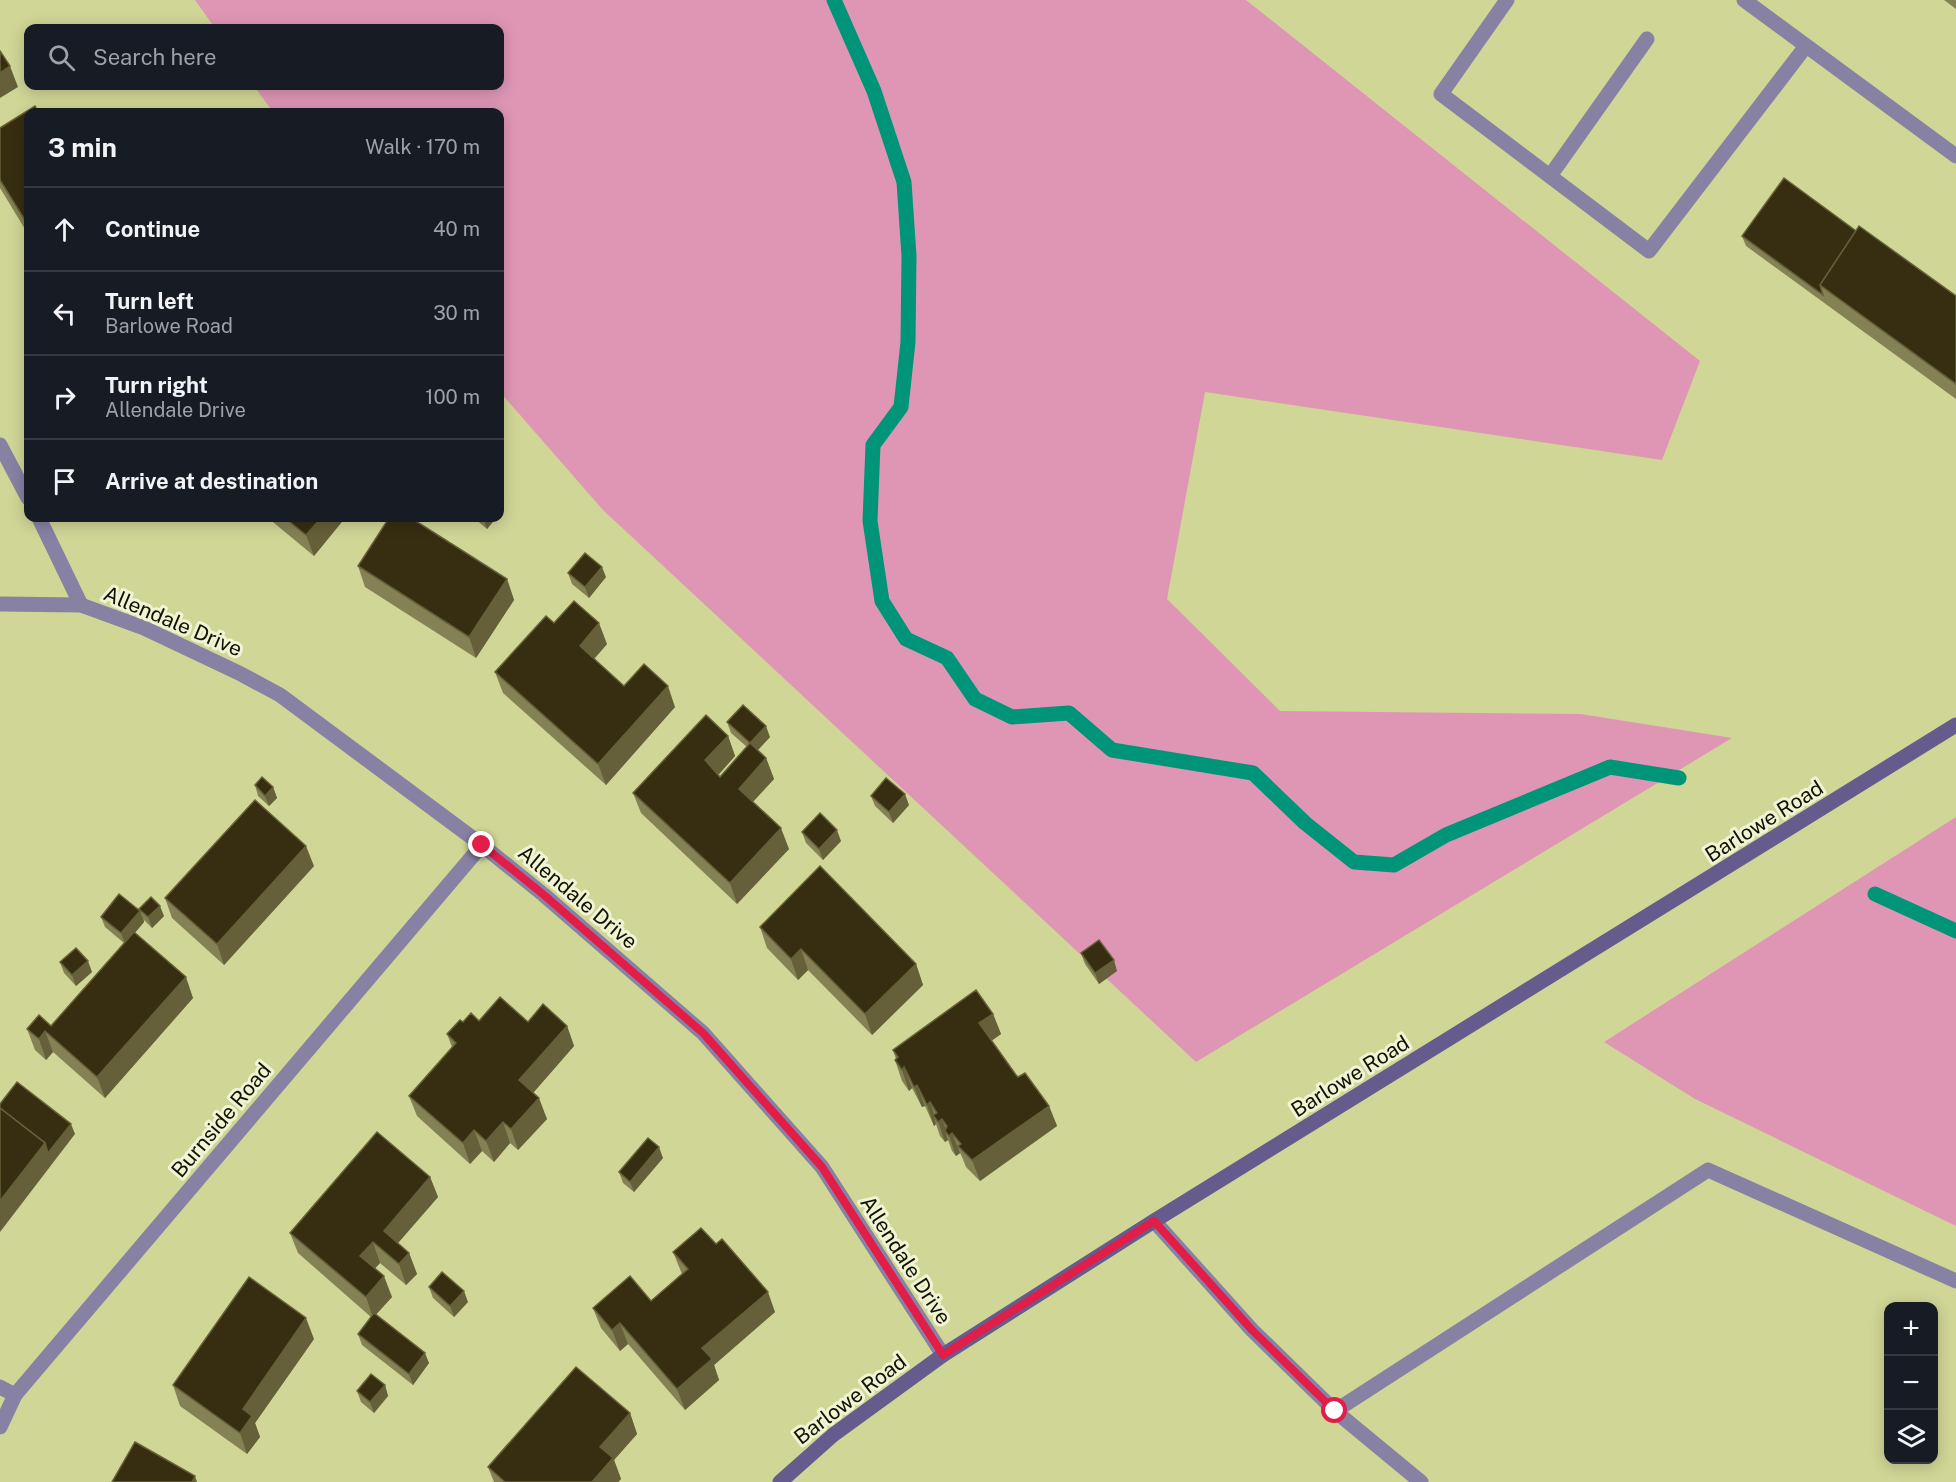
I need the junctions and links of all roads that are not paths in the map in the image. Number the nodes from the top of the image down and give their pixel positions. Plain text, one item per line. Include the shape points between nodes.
1 (1507, 0) edge
2 (1744, 0) edge
3 (1647, 39) dead end
4 (1806, 46) junction
5 (1956, 156) edge
6 (1550, 176) junction
7 (0, 445) edge
8 (24, 490) edge
9 (41, 522) edge
10 (0, 604) edge
11 (81, 605) junction
12 (1956, 725) edge
13 (482, 845) junction
14 (1154, 1221) junction
15 (1956, 1281) edge
16 (943, 1355) junction
17 (0, 1387) edge
18 (15, 1395) junction
19 (1335, 1411) junction
20 (0, 1427) edge
21 (780, 1482) edge
22 (1421, 1482) edge

1 - 6 street via 1441,94
2 - 4 street
3 - 6 street
4 - 5 street
4 - 6 street via 1649,251
7 - 8 street
9 - 11 street
10 - 11 street, Allendale Drive
11 - 13 street, Allendale Drive via 144,628 280,696
12 - 14 street, Barlowe Road
13 - 16 street, Allendale Drive via 703,1033 822,1167
13 - 18 street, Burnside Road
14 - 16 street, Barlowe Road
14 - 19 street via 1252,1330
15 - 19 street via 1708,1170
16 - 21 street, Barlowe Road via 833,1435
17 - 18 street
18 - 20 street, Burnside Road
19 - 22 street

